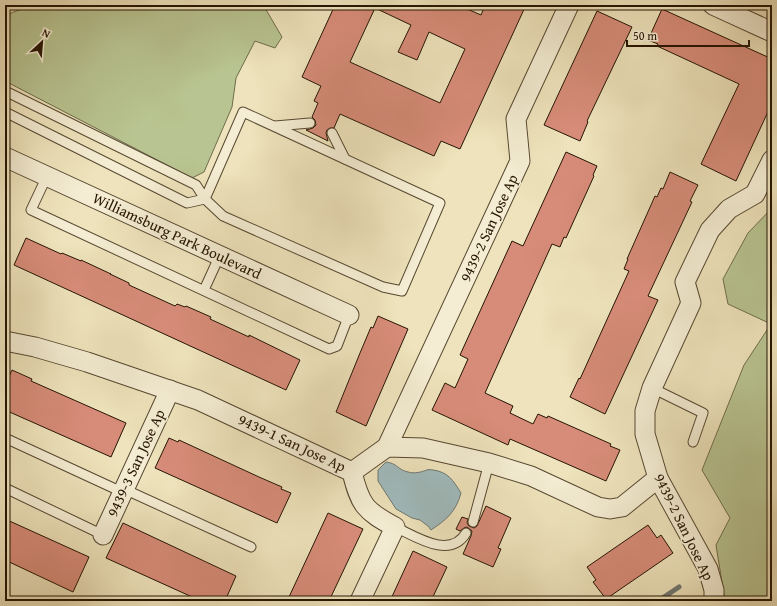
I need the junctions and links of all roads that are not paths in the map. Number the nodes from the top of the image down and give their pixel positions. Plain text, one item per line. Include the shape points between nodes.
1 (569, 5) edge
2 (713, 5) edge
3 (772, 32) edge
4 (5, 91) edge
5 (5, 112) edge
6 (310, 123) dead end
7 (274, 127) junction
8 (332, 133) dead end
9 (5, 157) edge
10 (345, 159) junction
11 (772, 160) edge
12 (47, 176) junction
13 (205, 200) junction
14 (220, 255) junction
15 (204, 290) junction
16 (349, 315) joint
17 (5, 341) edge
18 (652, 388) junction
19 (170, 390) junction
20 (5, 438) edge
21 (693, 442) dead end
22 (387, 447) junction
23 (489, 463) junction
24 (352, 472) junction
25 (658, 478) junction
26 (5, 488) edge
27 (123, 491) junction
28 (473, 522) dead end
29 (395, 527) junction
30 (466, 533) dead end
31 (103, 535) joint
32 (251, 547) dead end
33 (360, 601) edge
34 (714, 601) edge

1 - 22 street, 9439-2 San Jose Ap via 516,119 520,161
2 - 3 street
4 - 13 lane via 196,185
5 - 13 lane via 186,203
6 - 7 lane
7 - 10 lane
7 - 13 lane via 243,112
8 - 10 lane
9 - 12 street, Williamsburg Park Boulevard
10 - 13 lane via 440,203 402,291 382,287 223,216
11 - 18 street, 9439-2 San Jose Ap via 755,194 729,209 710,230 685,282 691,303
12 - 14 street, Williamsburg Park Boulevard
12 - 15 lane via 31,210
14 - 15 lane
14 - 16 street, Williamsburg Park Boulevard
15 - 16 lane via 329,350 337,346
17 - 19 street, 9439-1 San Jose Ap via 87,362
18 - 21 lane via 703,412
18 - 25 street, 9439-2 San Jose Ap via 645,411 645,434
19 - 24 street, 9439-1 San Jose Ap via 198,400
19 - 27 street, 9439-3 San Jose Ap
20 - 27 lane
22 - 23 street via 423,448
22 - 24 street, 9439-1 San Jose Ap
23 - 25 street via 531,476 598,507 610,509 622,506
23 - 28 lane
24 - 29 street via 357,493 367,509 377,518
25 - 34 street, 9439-2 San Jose Ap via 708,569 714,590
26 - 31 lane
27 - 31 street, 9439-3 San Jose Ap
27 - 32 lane
29 - 30 lane via 432,544 443,546 454,544
29 - 33 street

